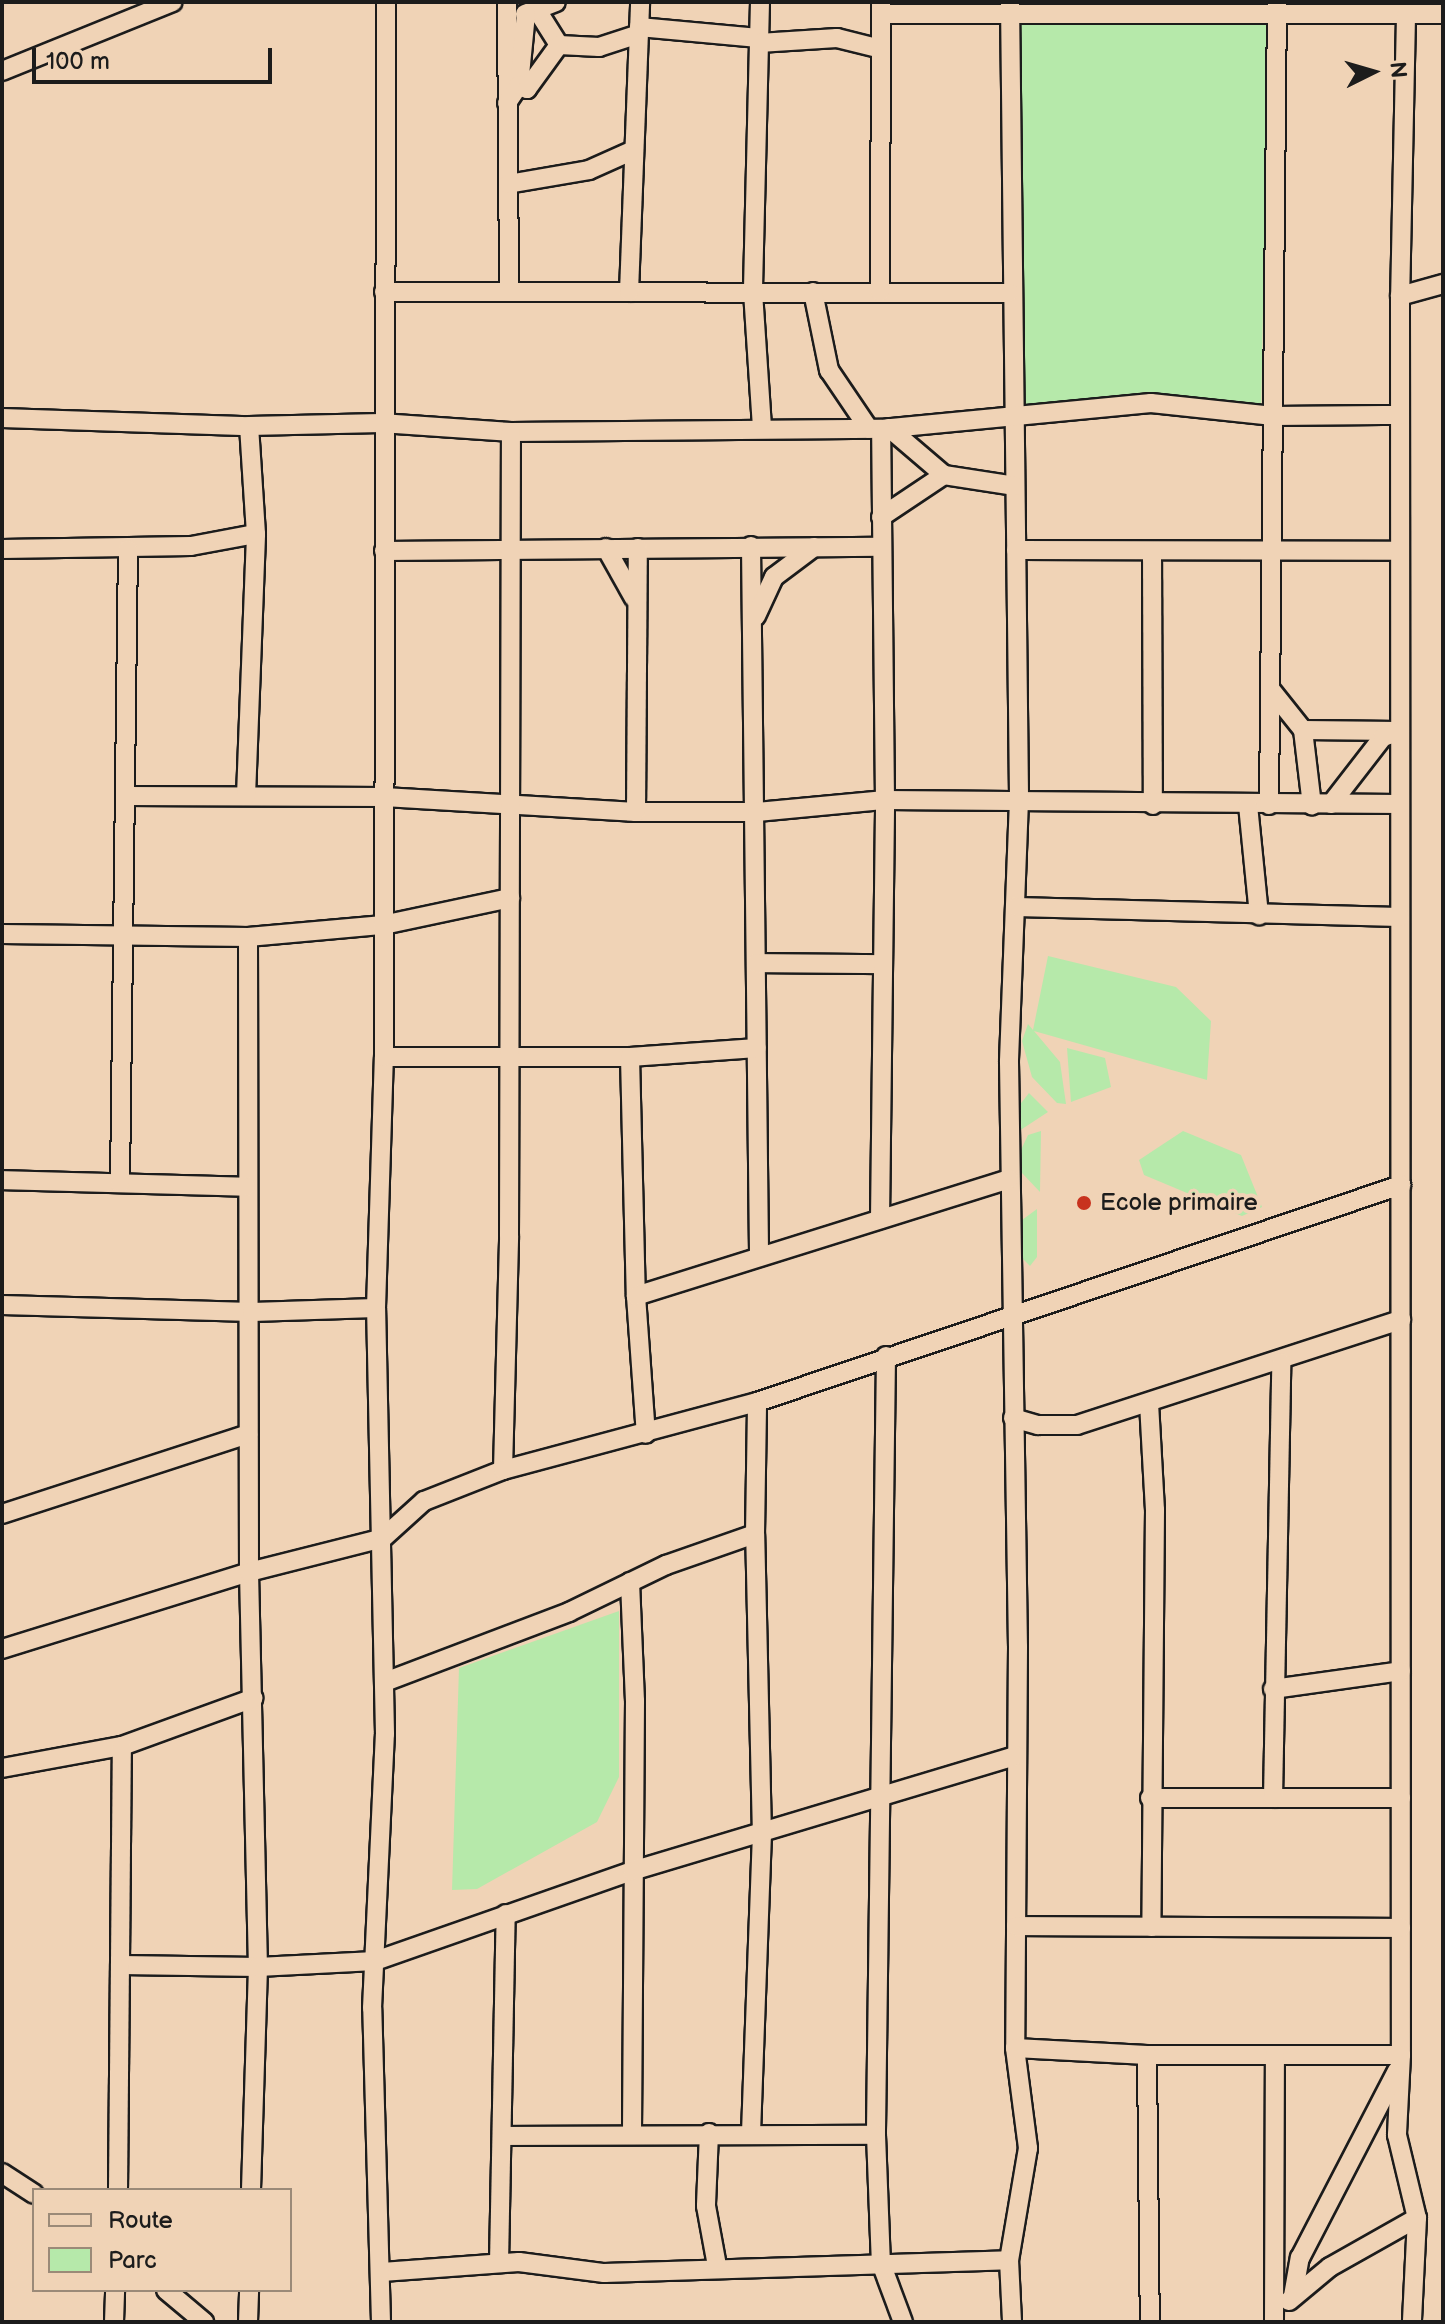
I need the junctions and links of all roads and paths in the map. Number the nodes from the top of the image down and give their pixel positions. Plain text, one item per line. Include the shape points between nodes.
1 (173, 2) edge
2 (386, 2) edge
3 (556, 2) edge
4 (640, 2) edge
5 (760, 2) edge
6 (984, 2) edge
7 (881, 8) edge
8 (1010, 8) edge
9 (1277, 8) edge
10 (507, 12) edge
11 (532, 12) junction
12 (1443, 14) edge
13 (1406, 16) junction
14 (639, 30) junction
15 (759, 40) junction
16 (559, 45) junction
17 (881, 49) junction
18 (2, 71) edge
19 (519, 85) junction
20 (507, 103) junction
21 (634, 150) junction
22 (508, 184) junction
23 (1443, 284) edge
24 (384, 292) junction
25 (509, 292) junction
26 (629, 292) junction
27 (753, 292) junction
28 (813, 292) junction
29 (880, 292) junction
30 (1009, 293) junction
31 (1400, 296) junction
32 (1400, 415) junction
33 (1273, 416) junction
34 (2, 418) edge
35 (1015, 419) junction
36 (381, 423) junction
37 (249, 426) junction
38 (762, 428) junction
39 (880, 429) junction
40 (511, 432) junction
41 (944, 475) junction
42 (1015, 486) junction
43 (881, 517) junction
44 (256, 534) junction
45 (751, 546) junction
46 (814, 547) junction
47 (881, 547) junction
48 (509, 548) junction
49 (606, 548) junction
50 (638, 548) junction
51 (2, 549) edge
52 (128, 549) junction
53 (1016, 550) junction
54 (384, 551) junction
55 (1152, 551) junction
56 (1274, 551) junction
57 (1400, 551) junction
58 (638, 606) junction
59 (753, 629) junction
60 (1271, 690) junction
61 (1303, 730) junction
62 (1400, 731) junction
63 (126, 796) junction
64 (246, 796) junction
65 (384, 797) junction
66 (885, 800) junction
67 (1019, 800) junction
68 (1322, 804) junction
69 (1400, 804) junction
70 (1153, 805) junction
71 (1248, 805) junction
72 (1269, 805) junction
73 (509, 806) junction
74 (636, 812) junction
75 (757, 812) junction
76 (510, 898) junction
77 (1016, 907) junction
78 (1259, 915) junction
79 (1400, 917) junction
80 (383, 925) junction
81 (2, 934) edge
82 (124, 935) junction
83 (248, 937) junction
84 (756, 963) junction
85 (883, 964) junction
86 (757, 1048) junction
87 (507, 1054) junction
88 (384, 1057) junction
89 (630, 1057) junction
90 (1009, 1179) junction
91 (2, 1180) edge
92 (120, 1183) junction
93 (1401, 1185) junction
94 (246, 1187) junction
95 (880, 1219) junction
96 (759, 1255) junction
97 (636, 1296) junction
98 (2, 1305) edge
99 (376, 1308) junction
100 (252, 1312) junction
101 (1012, 1317) junction
102 (1401, 1320) junction
103 (886, 1356) junction
104 (1281, 1362) junction
105 (757, 1402) junction
106 (1149, 1403) junction
107 (1013, 1418) junction
108 (248, 1434) junction
109 (646, 1434) junction
110 (503, 1470) junction
111 (2, 1514) edge
112 (755, 1534) junction
113 (383, 1538) junction
114 (249, 1572) junction
115 (630, 1582) junction
116 (2, 1649) edge
117 (1401, 1671) junction
118 (385, 1682) junction
119 (1273, 1689) junction
120 (254, 1698) junction
121 (122, 1746) junction
122 (1016, 1756) junction
123 (2, 1768) edge
124 (1150, 1798) junction
125 (1273, 1798) junction
126 (1401, 1798) junction
127 (883, 1799) junction
128 (762, 1836) junction
129 (632, 1871) junction
130 (506, 1914) junction
131 (1016, 1926) junction
132 (1151, 1927) junction
133 (1401, 1928) junction
134 (375, 1961) junction
135 (121, 1965) junction
136 (258, 1967) junction
137 (1015, 2048) junction
138 (1147, 2055) junction
139 (1275, 2055) junction
140 (1401, 2059) junction
141 (709, 2133) junction
142 (751, 2133) junction
143 (632, 2134) junction
144 (876, 2135) junction
145 (504, 2136) junction
146 (2, 2173) edge
147 (118, 2188) edge
148 (251, 2188) edge
149 (32, 2193) edge
150 (1417, 2218) junction
151 (1009, 2260) junction
152 (499, 2263) junction
153 (881, 2263) junction
154 (717, 2266) junction
155 (382, 2272) junction
156 (115, 2292) edge
157 (168, 2292) edge
158 (249, 2292) edge
159 (1293, 2296) junction
160 (114, 2322) edge
161 (204, 2322) edge
162 (248, 2322) edge
163 (381, 2322) edge
164 (903, 2322) edge
165 (1012, 2322) edge
166 (1150, 2322) edge
167 (1274, 2322) edge
168 (1412, 2322) edge

1 - 18 street
2 - 24 street
3 - 11 street
4 - 14 street
5 - 15 street
6 - 8 street
7 - 8 street
7 - 17 street
8 - 9 street
8 - 30 street
9 - 13 street
9 - 33 street
10 - 11 street
10 - 20 street
11 - 16 street
11 - 19 street
12 - 13 street
13 - 31 street
14 - 15 street
14 - 16 street via 599,47
14 - 21 street
15 - 17 street via 837,38
15 - 27 street
16 - 19 street via 527,89
17 - 29 street
19 - 20 street
20 - 22 street
21 - 22 street via 589,170
21 - 26 street
22 - 25 street
23 - 31 street
24 - 25 street
24 - 36 street
25 - 26 street
26 - 27 street
27 - 28 street
27 - 38 street
28 - 29 street
28 - 39 street via 829,370
29 - 30 street
30 - 35 street
31 - 32 street
32 - 33 street
32 - 57 street
33 - 35 street via 1151,403
33 - 56 street
34 - 37 street
35 - 39 street
35 - 42 street
36 - 37 street
36 - 40 street
36 - 54 street
37 - 44 street
38 - 39 street
38 - 40 street
39 - 41 street
39 - 43 street
40 - 48 street
41 - 42 street
41 - 43 street
42 - 53 street
43 - 47 street
44 - 52 street via 215,544
44 - 64 street
45 - 46 street
45 - 50 street
45 - 59 street
46 - 47 street
46 - 59 street via 774,577
47 - 66 street
48 - 49 street
48 - 54 street
48 - 73 street
49 - 50 street
49 - 58 street
50 - 58 street
51 - 52 street
52 - 63 street
53 - 55 street
53 - 67 street
54 - 65 street
55 - 56 street
55 - 70 street
56 - 57 street
56 - 60 street
57 - 62 street
58 - 74 street
59 - 75 street
60 - 61 street
60 - 72 street
61 - 62 street
61 - 68 street
62 - 68 street via 1383,737
62 - 69 street
63 - 64 street
63 - 82 street
64 - 65 street
65 - 73 street
65 - 80 street
66 - 67 street
66 - 75 street
66 - 85 street
67 - 70 street
67 - 77 street
68 - 69 street
68 - 72 street
69 - 79 street
70 - 71 street
71 - 72 street
71 - 78 street
73 - 74 street
73 - 76 street
74 - 75 street
75 - 84 street
76 - 80 street
76 - 87 street
77 - 78 street
77 - 90 street
78 - 79 street
79 - 93 street
80 - 83 street
80 - 88 street
81 - 82 street
82 - 83 street
82 - 92 street
83 - 94 street
84 - 85 street
84 - 86 street
85 - 95 street
86 - 89 street
86 - 96 street
87 - 88 street
87 - 89 street
87 - 110 street
88 - 99 street
89 - 97 street
90 - 95 street
90 - 101 street
91 - 92 street
92 - 94 street
93 - 101 street
93 - 102 street
94 - 100 street
95 - 96 street
96 - 97 street
97 - 109 street
98 - 100 street
99 - 100 street
99 - 113 street
100 - 108 street
101 - 103 street
101 - 107 street
102 - 104 street
102 - 117 street
103 - 105 street
103 - 127 street
104 - 106 street
104 - 119 street
105 - 109 street
105 - 112 street
106 - 107 street via 1077,1425 1038,1425
106 - 124 street via 1155,1510
107 - 122 street
108 - 111 street
108 - 114 street
109 - 110 street
110 - 113 street via 424,1501
112 - 115 street
112 - 128 street
113 - 114 street
113 - 118 street
114 - 116 street
114 - 120 street
115 - 118 street via 569,1612
115 - 129 street via 635,1701
117 - 119 street
117 - 126 street
118 - 134 street
119 - 125 street
120 - 121 street
120 - 136 street
121 - 123 street
121 - 135 street
122 - 127 street
122 - 131 street
124 - 125 street
124 - 132 street
125 - 126 street
126 - 133 street
127 - 128 street
127 - 144 street
128 - 129 street
128 - 142 street
129 - 130 street
129 - 143 street
130 - 134 street
130 - 145 street
131 - 132 street
131 - 137 street
132 - 133 street
133 - 140 street
134 - 136 street
134 - 155 street
135 - 136 street
135 - 147 street
136 - 148 street
137 - 138 street
137 - 151 street via 1028,2148
138 - 139 street
138 - 166 street
139 - 140 street
139 - 167 street
140 - 150 street via 1397,2135
140 - 159 street via 1300,2258
141 - 142 street
141 - 143 street
141 - 154 street via 706,2206
142 - 144 street
143 - 145 street
144 - 153 street
145 - 152 street
146 - 149 street
150 - 159 street via 1330,2267
150 - 168 street
151 - 153 street
151 - 165 street
152 - 154 street via 542,2262 604,2273
152 - 155 street
153 - 154 street
153 - 164 street
155 - 163 street
156 - 160 street
157 - 161 street
158 - 162 street
159 - 167 street

